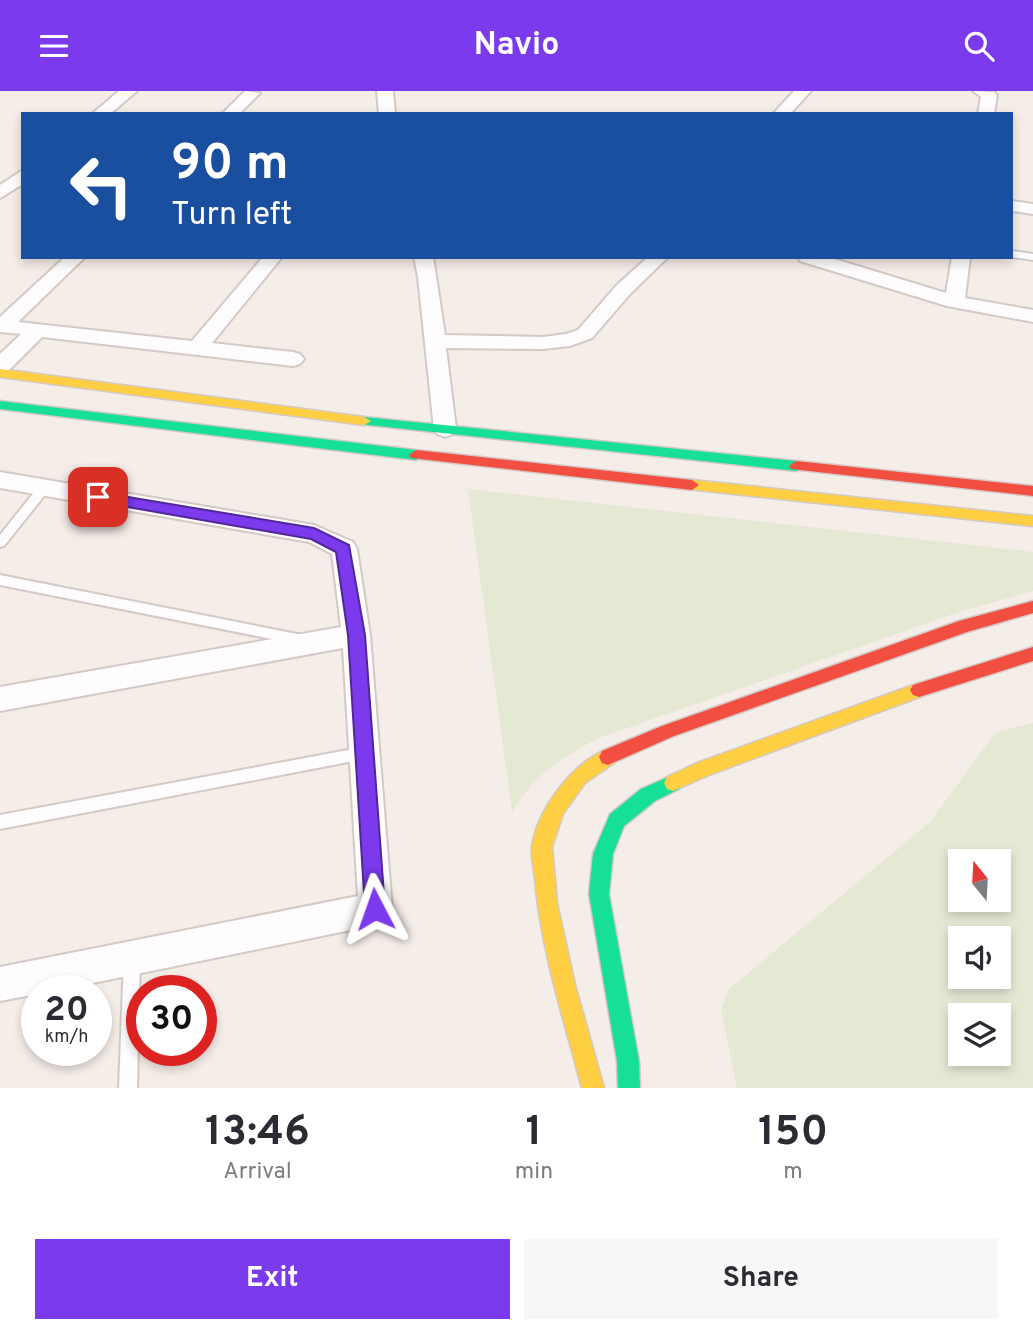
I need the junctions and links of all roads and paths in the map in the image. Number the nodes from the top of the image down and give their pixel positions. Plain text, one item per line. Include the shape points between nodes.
1 (129, 91) edge
2 (385, 91) edge
3 (803, 91) edge
4 (981, 91) edge
5 (252, 93) dead end
6 (103, 112) edge
7 (232, 112) edge
8 (387, 112) edge
9 (783, 112) edge
10 (986, 112) edge
11 (0, 176) edge
12 (21, 176) edge
13 (0, 193) edge
14 (1013, 206) edge
15 (1033, 209) edge
16 (1013, 254) edge
17 (1033, 257) edge
18 (74, 259) edge
19 (272, 259) edge
20 (424, 259) edge
21 (657, 259) edge
22 (814, 259) edge
23 (961, 259) edge
24 (954, 302) junction
25 (1033, 316) edge
26 (37, 330) junction
27 (435, 341) junction
28 (197, 348) junction
29 (293, 359) dead end
30 (0, 366) edge
31 (0, 373) edge
32 (0, 405) edge
33 (445, 429) junction
34 (471, 462) junction
35 (0, 480) edge
36 (44, 488) junction
37 (1033, 491) edge
38 (1033, 521) edge
39 (1033, 535) edge
40 (0, 543) edge
41 (0, 580) edge
42 (1033, 607) edge
43 (356, 635) junction
44 (314, 642) junction
45 (1033, 654) edge
46 (0, 699) edge
47 (365, 753) junction
48 (0, 822) edge
49 (132, 957) junction
50 (0, 983) edge
51 (128, 1088) edge
52 (593, 1088) edge
53 (629, 1088) edge

1 - 6 street
2 - 8 street
3 - 9 street
4 - 10 street via 989,95
5 - 7 street
11 - 12 street
12 - 13 street
14 - 15 street
16 - 17 lane
18 - 26 street via 2,326
19 - 28 street
20 - 27 street
21 - 27 street via 585,334 570,340
22 - 24 street
23 - 24 street
24 - 25 street
26 - 28 street
26 - 30 street
27 - 33 street
28 - 29 street
31 - 33 main road via 192,401
32 - 34 main road
33 - 37 main road
34 - 38 main road
34 - 39 main road via 699,497
35 - 36 street
36 - 40 lane
36 - 43 street via 314,534 344,549
41 - 44 lane
42 - 52 main road via 965,626 668,731 611,755 579,777 555,810 542,847 547,903
43 - 44 street
43 - 47 street
44 - 46 street
45 - 53 main road via 703,769 648,795 618,820 603,854 599,894
47 - 48 lane
47 - 49 street via 375,909
49 - 50 street
49 - 51 lane

